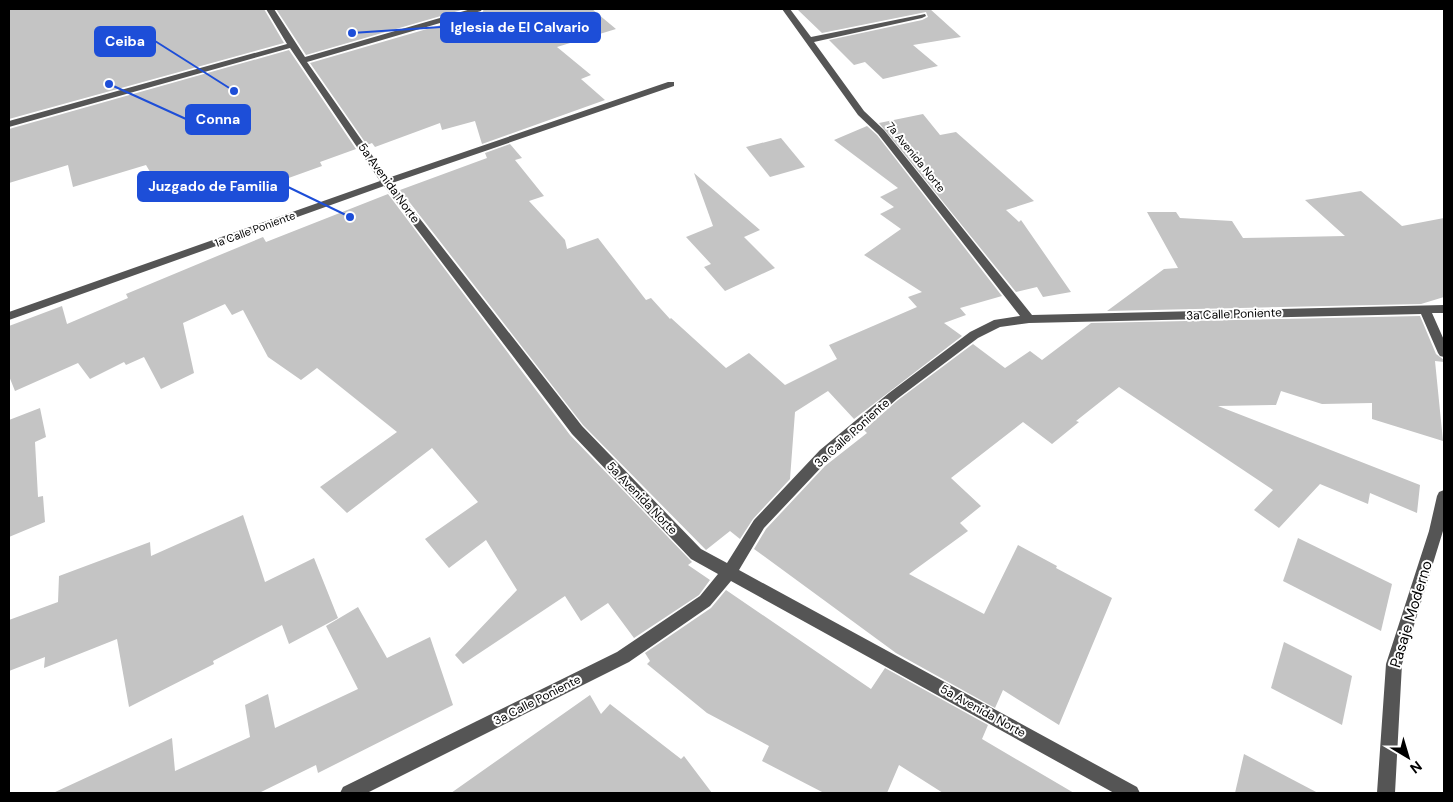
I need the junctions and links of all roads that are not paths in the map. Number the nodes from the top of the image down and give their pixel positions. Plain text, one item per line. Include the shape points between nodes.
1 (270, 9) edge
2 (478, 9) edge
3 (786, 9) edge
4 (922, 16) dead end
5 (810, 40) junction
6 (292, 45) junction
7 (304, 60) junction
8 (671, 84) dead end
9 (9, 124) edge
10 (386, 182) junction
11 (1424, 308) junction
12 (1444, 309) edge
13 (9, 316) edge
14 (1029, 319) junction
15 (1444, 353) edge
16 (1444, 496) edge
17 (730, 571) junction
18 (349, 793) edge
19 (1131, 793) edge
20 (1386, 793) edge

1 - 6 street, 5a Avenida Norte
2 - 7 street
3 - 5 street, 7a Avenida Norte
4 - 5 street
5 - 14 street, 7a Avenida Norte via 861,113 881,132
6 - 7 street, 5a Avenida Norte
6 - 9 street
7 - 10 street, 5a Avenida Norte
8 - 10 street, 1a Calle Poniente
10 - 13 street, 1a Calle Poniente
10 - 17 street, 5a Avenida Norte via 577,430 696,554
11 - 12 street, 3a Calle Poniente
11 - 14 street, 3a Calle Poniente
11 - 15 street
14 - 17 street, 3a Calle Poniente via 998,323 974,335 894,396 826,454 759,524
16 - 20 street, Pasaje Moderno via 1394,664
17 - 18 street, 3a Calle Poniente via 705,601 623,657
17 - 19 street, 5a Avenida Norte

